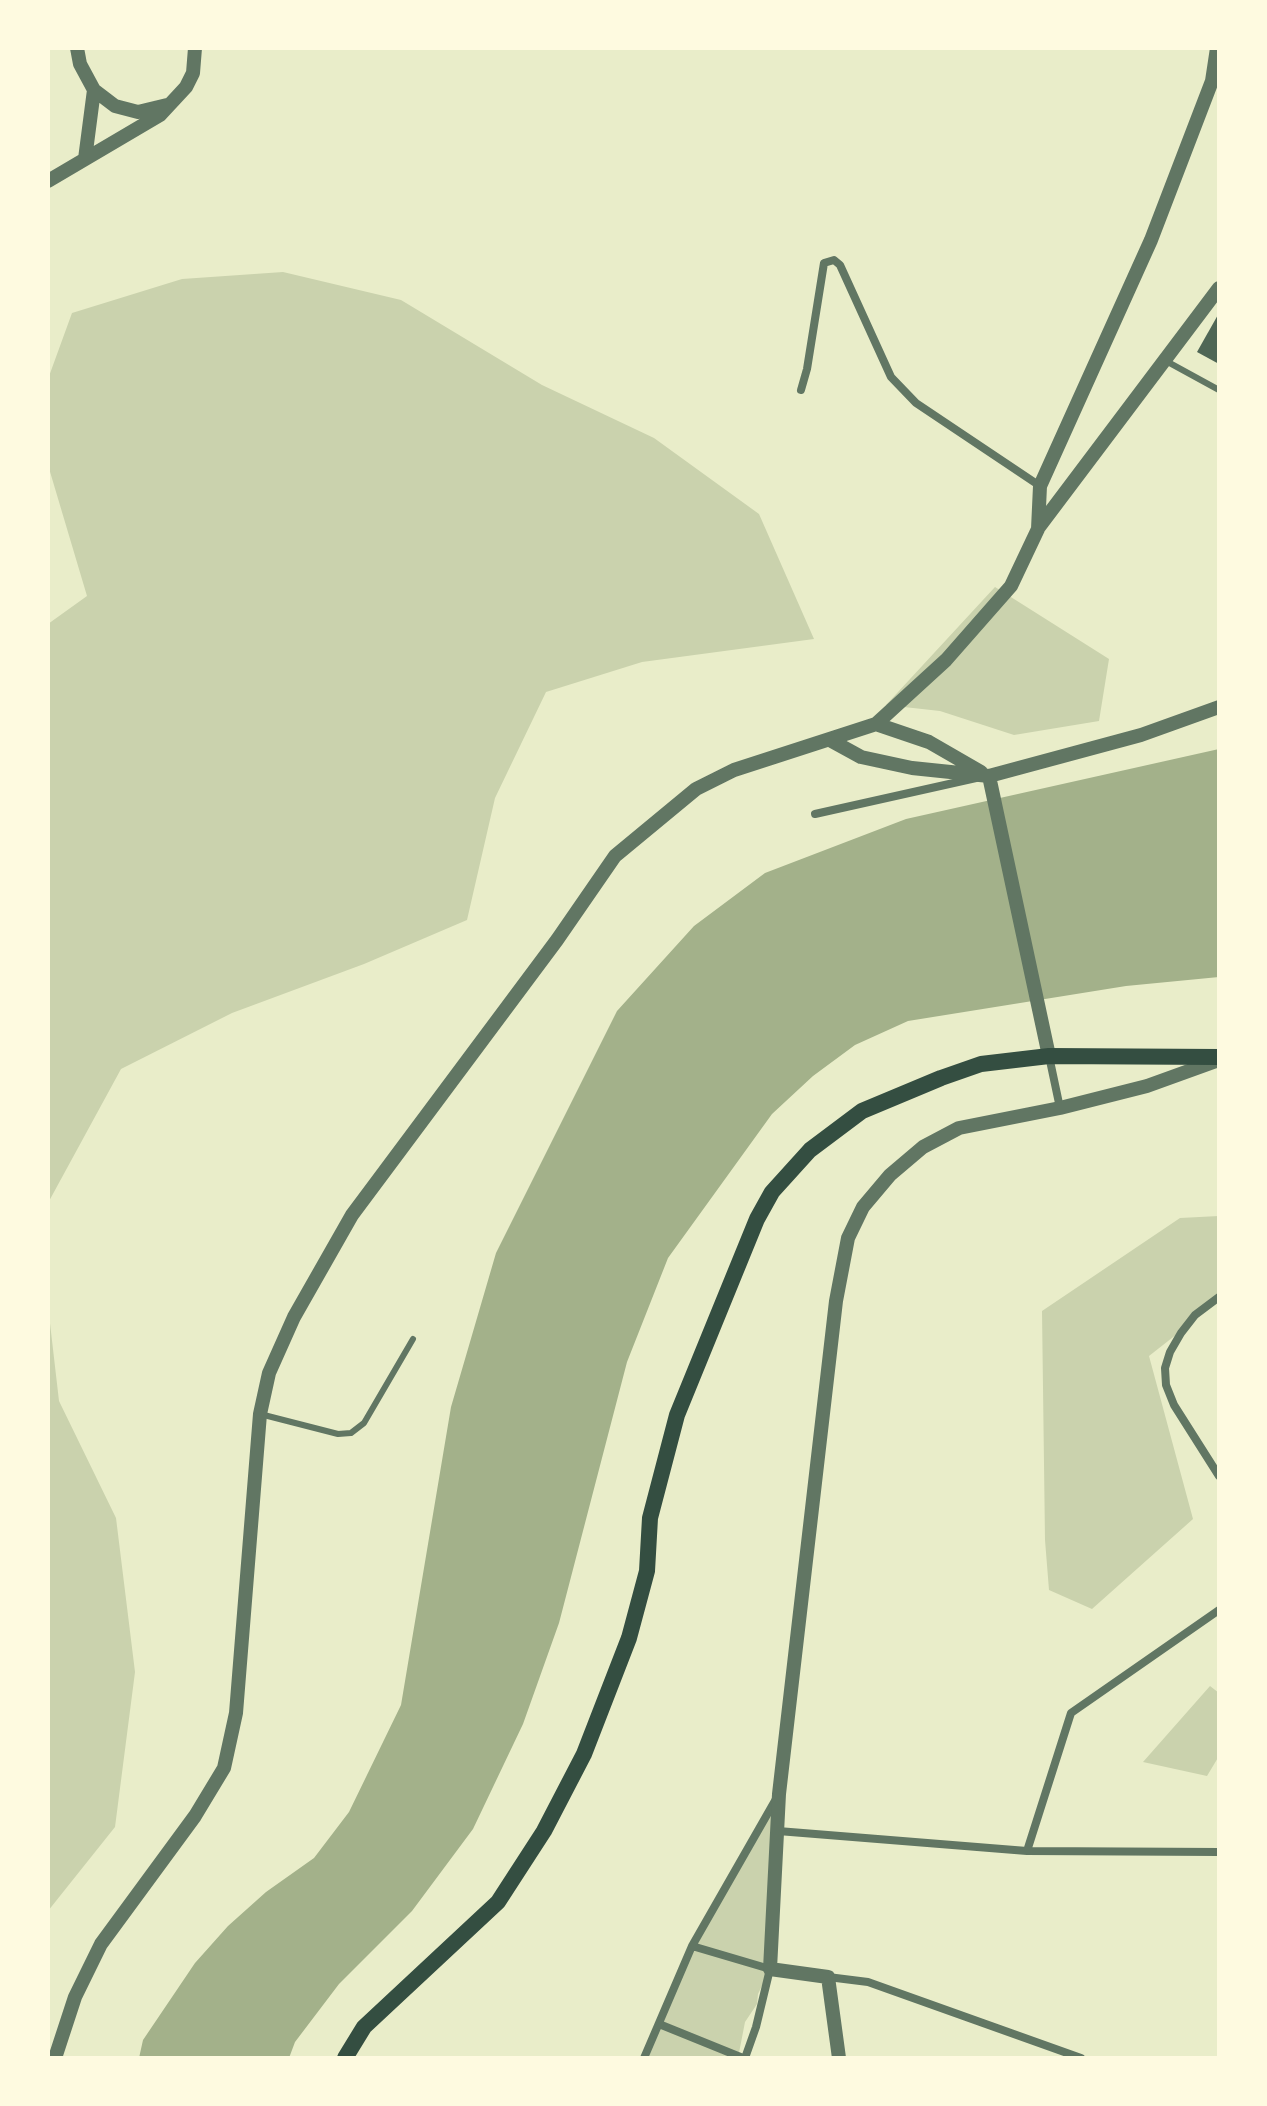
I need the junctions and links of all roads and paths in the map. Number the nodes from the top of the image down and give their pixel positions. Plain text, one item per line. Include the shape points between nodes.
1 (77, 48) edge
2 (195, 48) edge
3 (1217, 48) edge
4 (94, 90) junction
5 (174, 102) junction
6 (85, 159) junction
7 (48, 181) edge
8 (1219, 288) edge
9 (1166, 361) junction
10 (801, 390) dead end
11 (1219, 390) edge
12 (1040, 486) junction
13 (1038, 529) junction
14 (1219, 707) edge
15 (876, 724) junction
16 (830, 740) junction
17 (991, 781) junction
18 (815, 814) dead end
19 (1049, 1056) junction
20 (1219, 1058) edge
21 (1060, 1108) junction
22 (1219, 1297) edge
23 (413, 1339) dead end
24 (260, 1414) junction
25 (1219, 1476) edge
26 (1219, 1610) edge
27 (779, 1794) junction
28 (778, 1831) junction
29 (1027, 1851) junction
30 (1219, 1852) edge
31 (692, 1946) junction
32 (770, 1969) junction
33 (828, 1977) junction
34 (659, 2024) junction
35 (55, 2058) edge
36 (345, 2058) edge
37 (644, 2058) edge
38 (744, 2058) edge
39 (839, 2058) edge
40 (1081, 2058) edge

1 - 4 street
2 - 5 street via 193,73
3 - 12 street via 1212,81 1151,240
4 - 5 street via 115,106 138,112
4 - 6 street
5 - 6 street
6 - 7 street
8 - 9 street
9 - 11 lane
9 - 13 street
10 - 12 street via 824,263 834,260 891,377 916,403
12 - 13 street
13 - 15 street via 1011,586 946,660
14 - 17 street
15 - 16 street
15 - 17 street via 929,742
16 - 17 street via 861,757
16 - 24 street via 734,770 696,789 615,856 352,1215 294,1317 269,1373
17 - 18 street
17 - 19 street
19 - 20 main road
19 - 21 street
19 - 36 main road via 981,1064 862,1111 810,1150 772,1192 677,1415 650,1518 647,1571 629,1638 584,1754 544,1831 498,1902 364,2027
20 - 21 street via 1147,1086
21 - 27 street via 959,1128 923,1147 877,1190 848,1238 836,1301
22 - 25 street via 1181,1333 1165,1368 1174,1405
23 - 24 lane via 364,1423 351,1433
24 - 35 street via 236,1713 224,1768 101,1944 75,1997
26 - 29 street via 1071,1713
27 - 28 street
27 - 31 street
28 - 29 street
28 - 32 street
29 - 30 street
31 - 32 street
31 - 34 street
32 - 33 street
32 - 38 street
33 - 39 street
33 - 40 street via 868,1982
34 - 37 street
34 - 38 street

